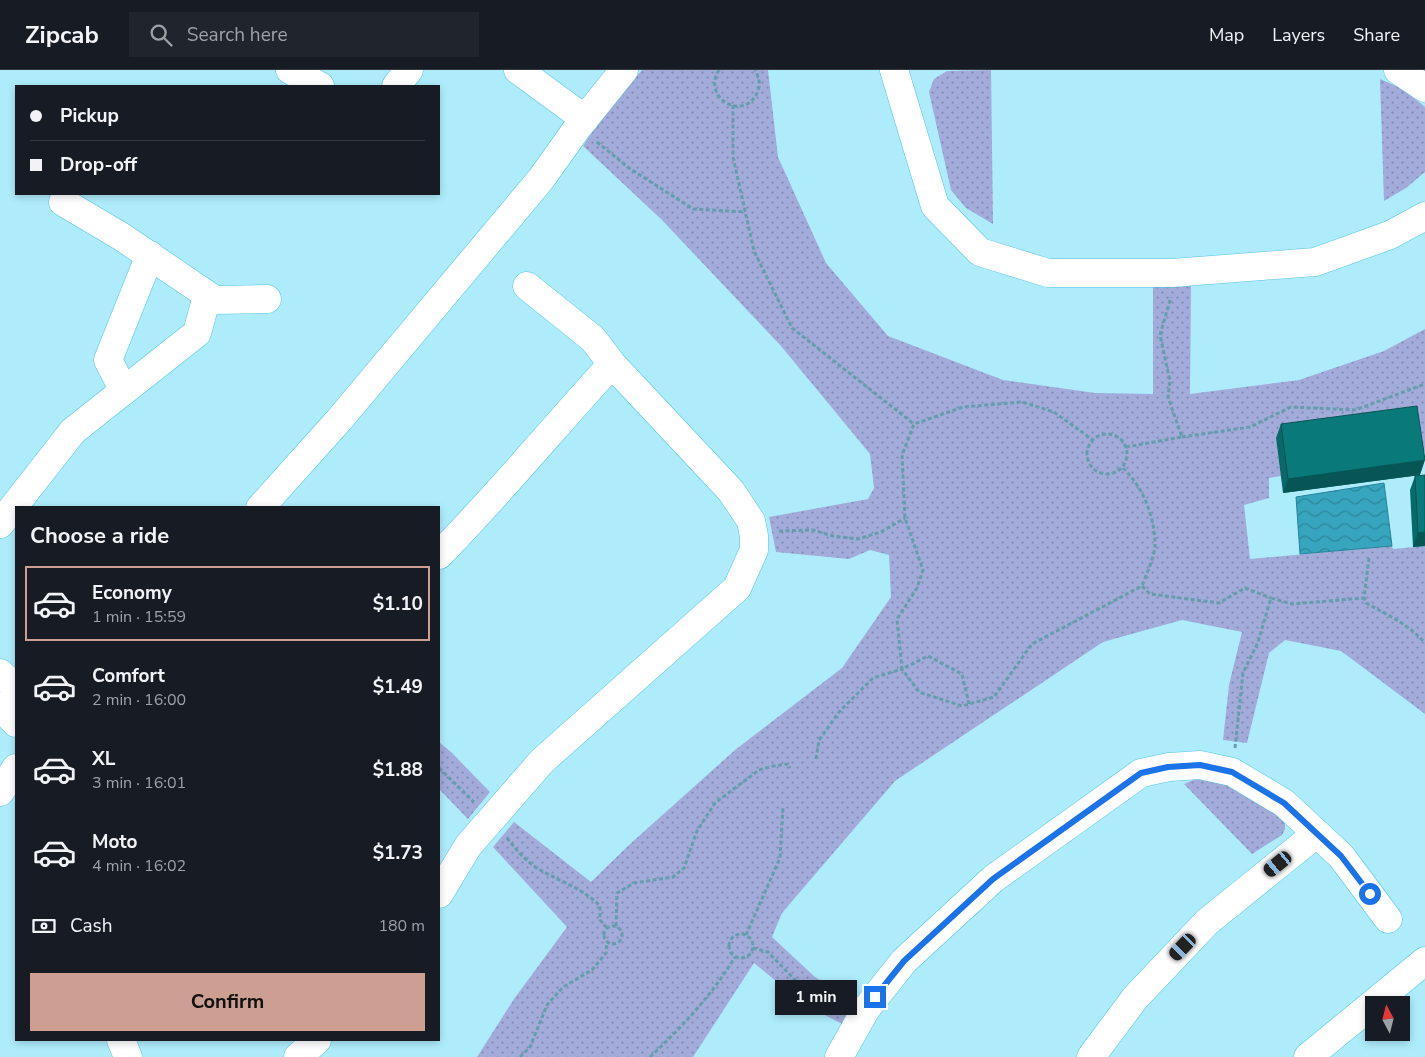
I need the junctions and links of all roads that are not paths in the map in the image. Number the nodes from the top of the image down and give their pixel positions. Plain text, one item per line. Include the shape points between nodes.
1 (290, 70) edge
2 (409, 70) edge
3 (518, 70) edge
4 (624, 70) edge
5 (894, 70) edge
6 (1398, 70) edge
7 (318, 85) edge
8 (397, 85) edge
9 (1425, 88) edge
10 (582, 123) junction
11 (63, 202) dead end
12 (1425, 216) edge
13 (150, 255) junction
14 (527, 286) dead end
15 (207, 296) junction
16 (267, 299) dead end
17 (612, 364) junction
18 (124, 391) junction
19 (262, 506) edge
20 (0, 524) edge
21 (440, 554) edge
22 (0, 673) edge
23 (15, 687) edge
24 (0, 707) edge
25 (15, 722) edge
26 (15, 770) edge
27 (0, 792) edge
28 (1316, 834) junction
29 (440, 892) edge
30 (1388, 919) dead end
31 (1425, 961) edge
32 (121, 1041) edge
33 (316, 1041) edge
34 (128, 1057) edge
35 (298, 1057) edge
36 (840, 1057) edge
37 (1090, 1057) edge
38 (1308, 1057) edge

1 - 7 street
2 - 8 street
3 - 10 street
4 - 10 street
5 - 12 street via 935,206 980,252 1048,273 1172,273 1315,262 1390,235
6 - 9 street
10 - 19 street via 541,179 460,277
11 - 13 street
13 - 15 street
13 - 18 street via 108,360
14 - 17 street via 593,339
15 - 16 street via 214,300
15 - 18 street via 196,333
17 - 21 street
17 - 29 street via 732,491 751,521 754,550 737,588 542,761 468,846
18 - 20 street via 73,431
22 - 23 street
24 - 25 street
26 - 27 street
28 - 30 street via 1341,856
28 - 36 street via 1284,803 1232,772 1200,765 1141,773 993,879 904,961 866,1009
28 - 37 street via 1207,922 1135,998
31 - 38 street
32 - 34 street
33 - 35 street

